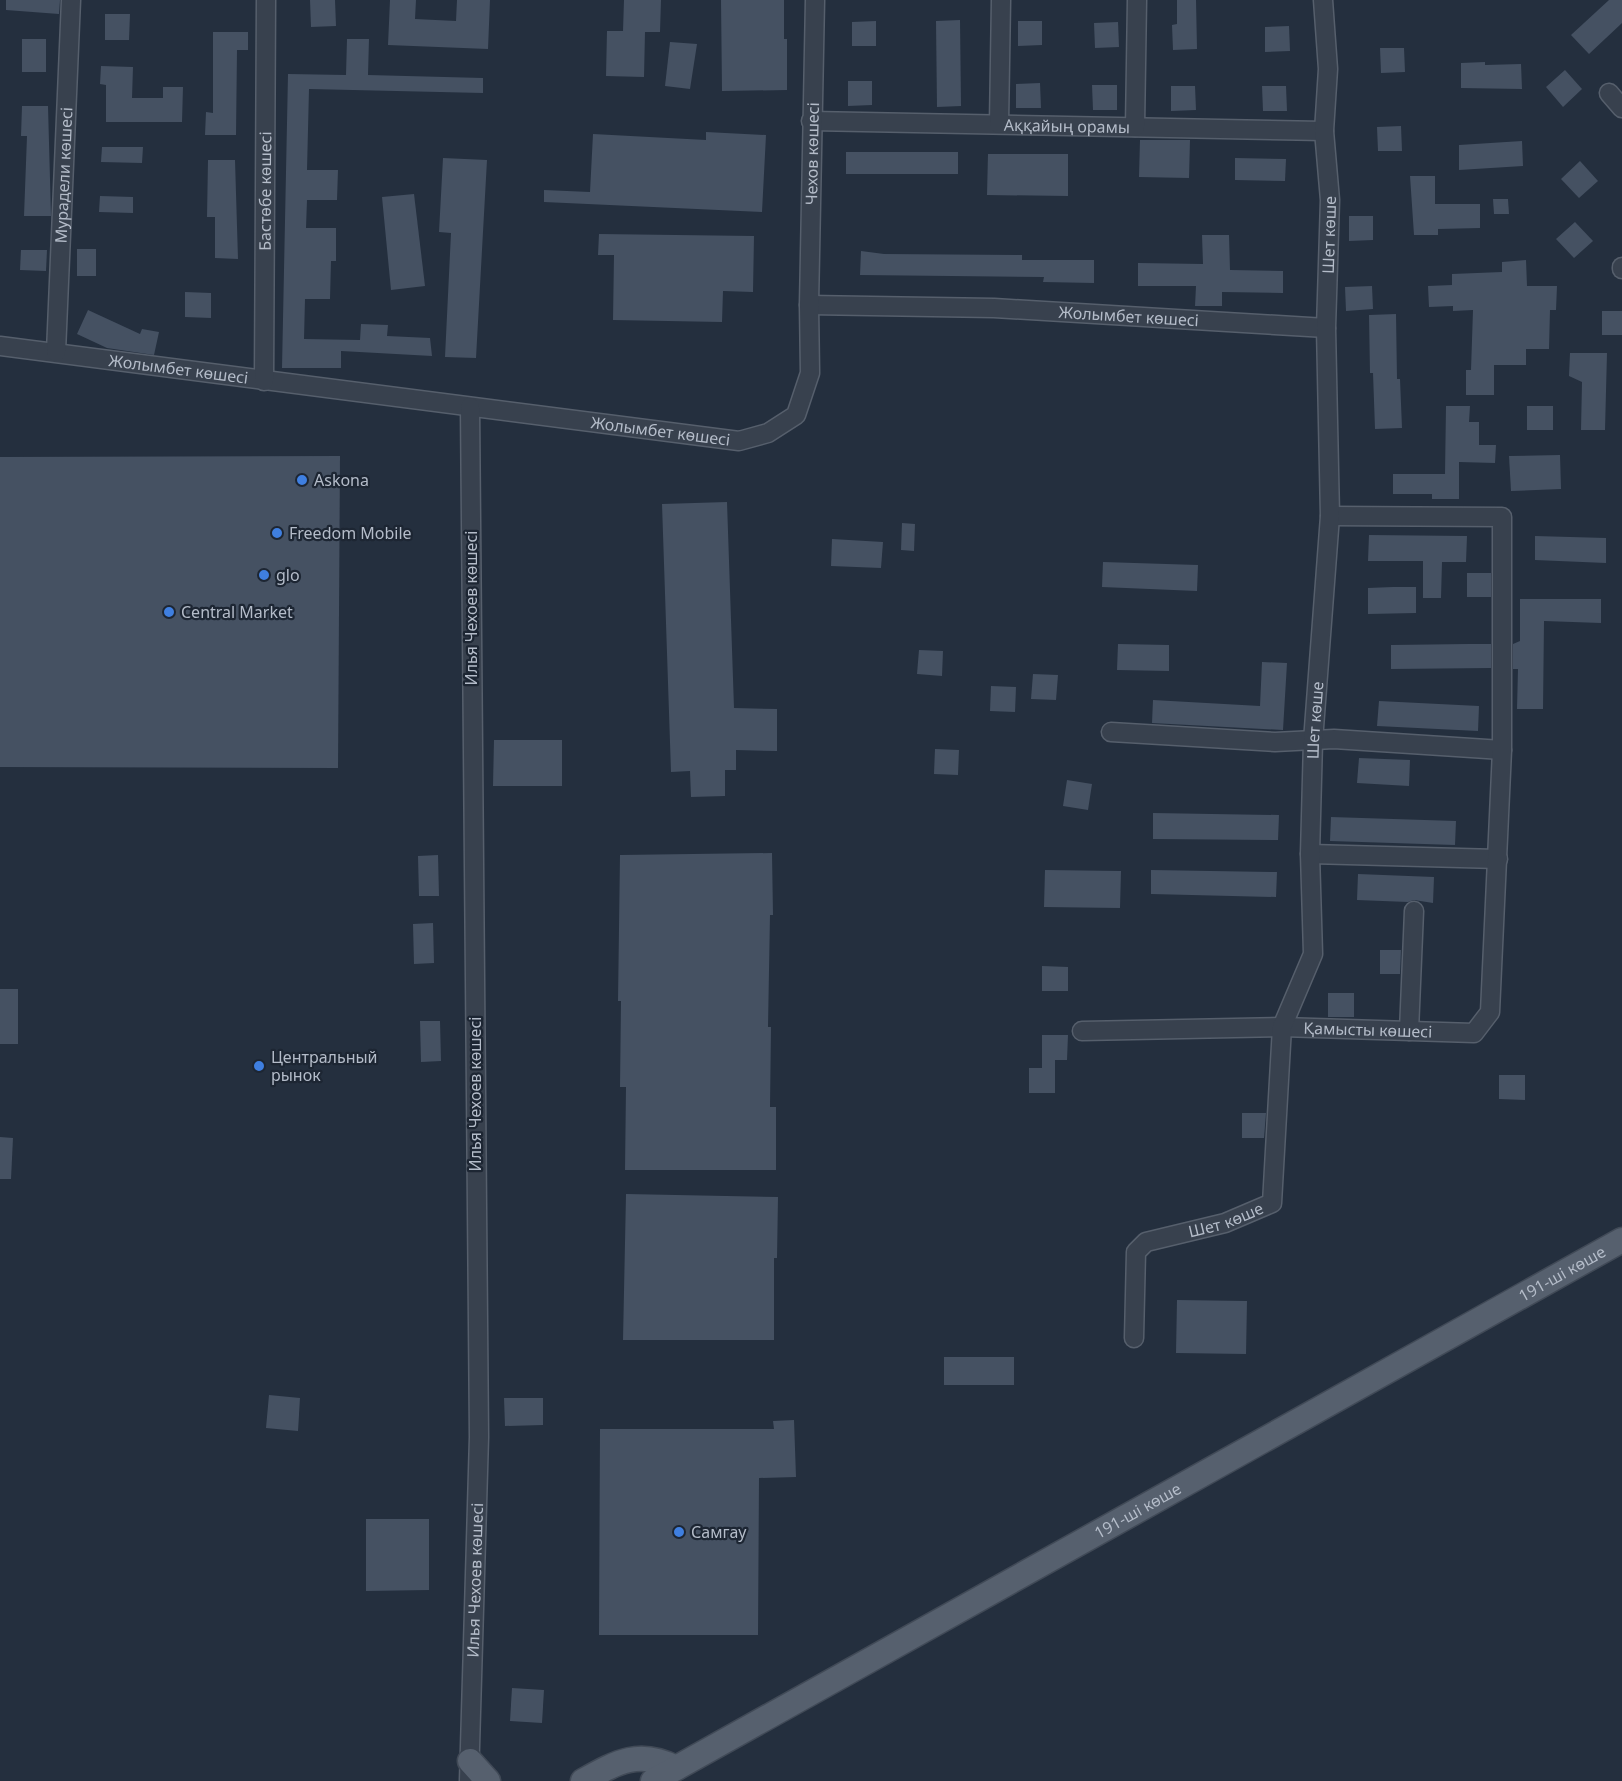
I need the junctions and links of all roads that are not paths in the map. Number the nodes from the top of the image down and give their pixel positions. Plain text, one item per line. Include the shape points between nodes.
1 (71, 0) edge
2 (266, 0) edge
3 (815, 0) edge
4 (1001, 0) edge
5 (1137, 0) edge
6 (1323, 0) edge
7 (1609, 93) dead end
8 (1622, 108) edge
9 (811, 121) junction
10 (999, 124) junction
11 (1135, 127) junction
12 (1324, 131) junction
13 (809, 305) junction
14 (1326, 328) junction
15 (0, 346) edge
16 (56, 352) junction
17 (264, 381) junction
18 (470, 407) junction
19 (1330, 516) junction
20 (1111, 732) dead end
21 (1313, 741) junction
22 (1502, 750) junction
23 (1310, 854) junction
24 (1498, 859) junction
25 (1414, 911) dead end
26 (1282, 1027) junction
27 (1082, 1031) dead end
28 (1409, 1031) junction
29 (1622, 1240) edge
30 (1134, 1338) dead end
31 (676, 1768) junction
32 (469, 1771) edge
33 (488, 1781) edge
34 (583, 1781) edge
35 (653, 1781) edge

1 - 16 street, Мурадели көшесі
2 - 17 street, Бастөбе көшесі
3 - 9 street, Чехов көшесі
4 - 10 street
5 - 11 street
6 - 12 street, Шет көше via 1328,69
7 - 8 street
9 - 10 street, Аққайың орамы
9 - 13 street, Чехов көшесі
10 - 11 street, Аққайың орамы
11 - 12 street, Аққайың орамы
12 - 14 street, Шет көше via 1330,200
13 - 14 street, Жолымбет көшесі via 994,308
13 - 18 street, Жолымбет көшесі via 810,373 805,395 796,415 768,433 740,441
14 - 19 street, Шет көше
15 - 16 street, Жолымбет көшесі
16 - 17 street, Жолымбет көшесі
17 - 18 street, Жолымбет көшесі
18 - 32 street, Илья Чехоев көшесі via 479,1437
19 - 21 street, Шет көше
19 - 22 street, Қамысты көшесі via 1502,517
20 - 21 street
21 - 22 street
21 - 23 street, Шет көше
22 - 24 street, Қамысты көшесі
23 - 24 street
23 - 26 street, Шет көше via 1313,954
24 - 28 street, Қамысты көшесі via 1490,1012 1474,1033
25 - 28 street
26 - 27 street, Қамысты көшесі
26 - 28 street, Қамысты көшесі
26 - 30 street, Шет көше via 1272,1203 1225,1223 1146,1242 1136,1252
29 - 31 main road, 191-ші көше
31 - 34 main road via 658,1759 632,1759
31 - 35 main road, 191-ші көше
32 - 33 main road

